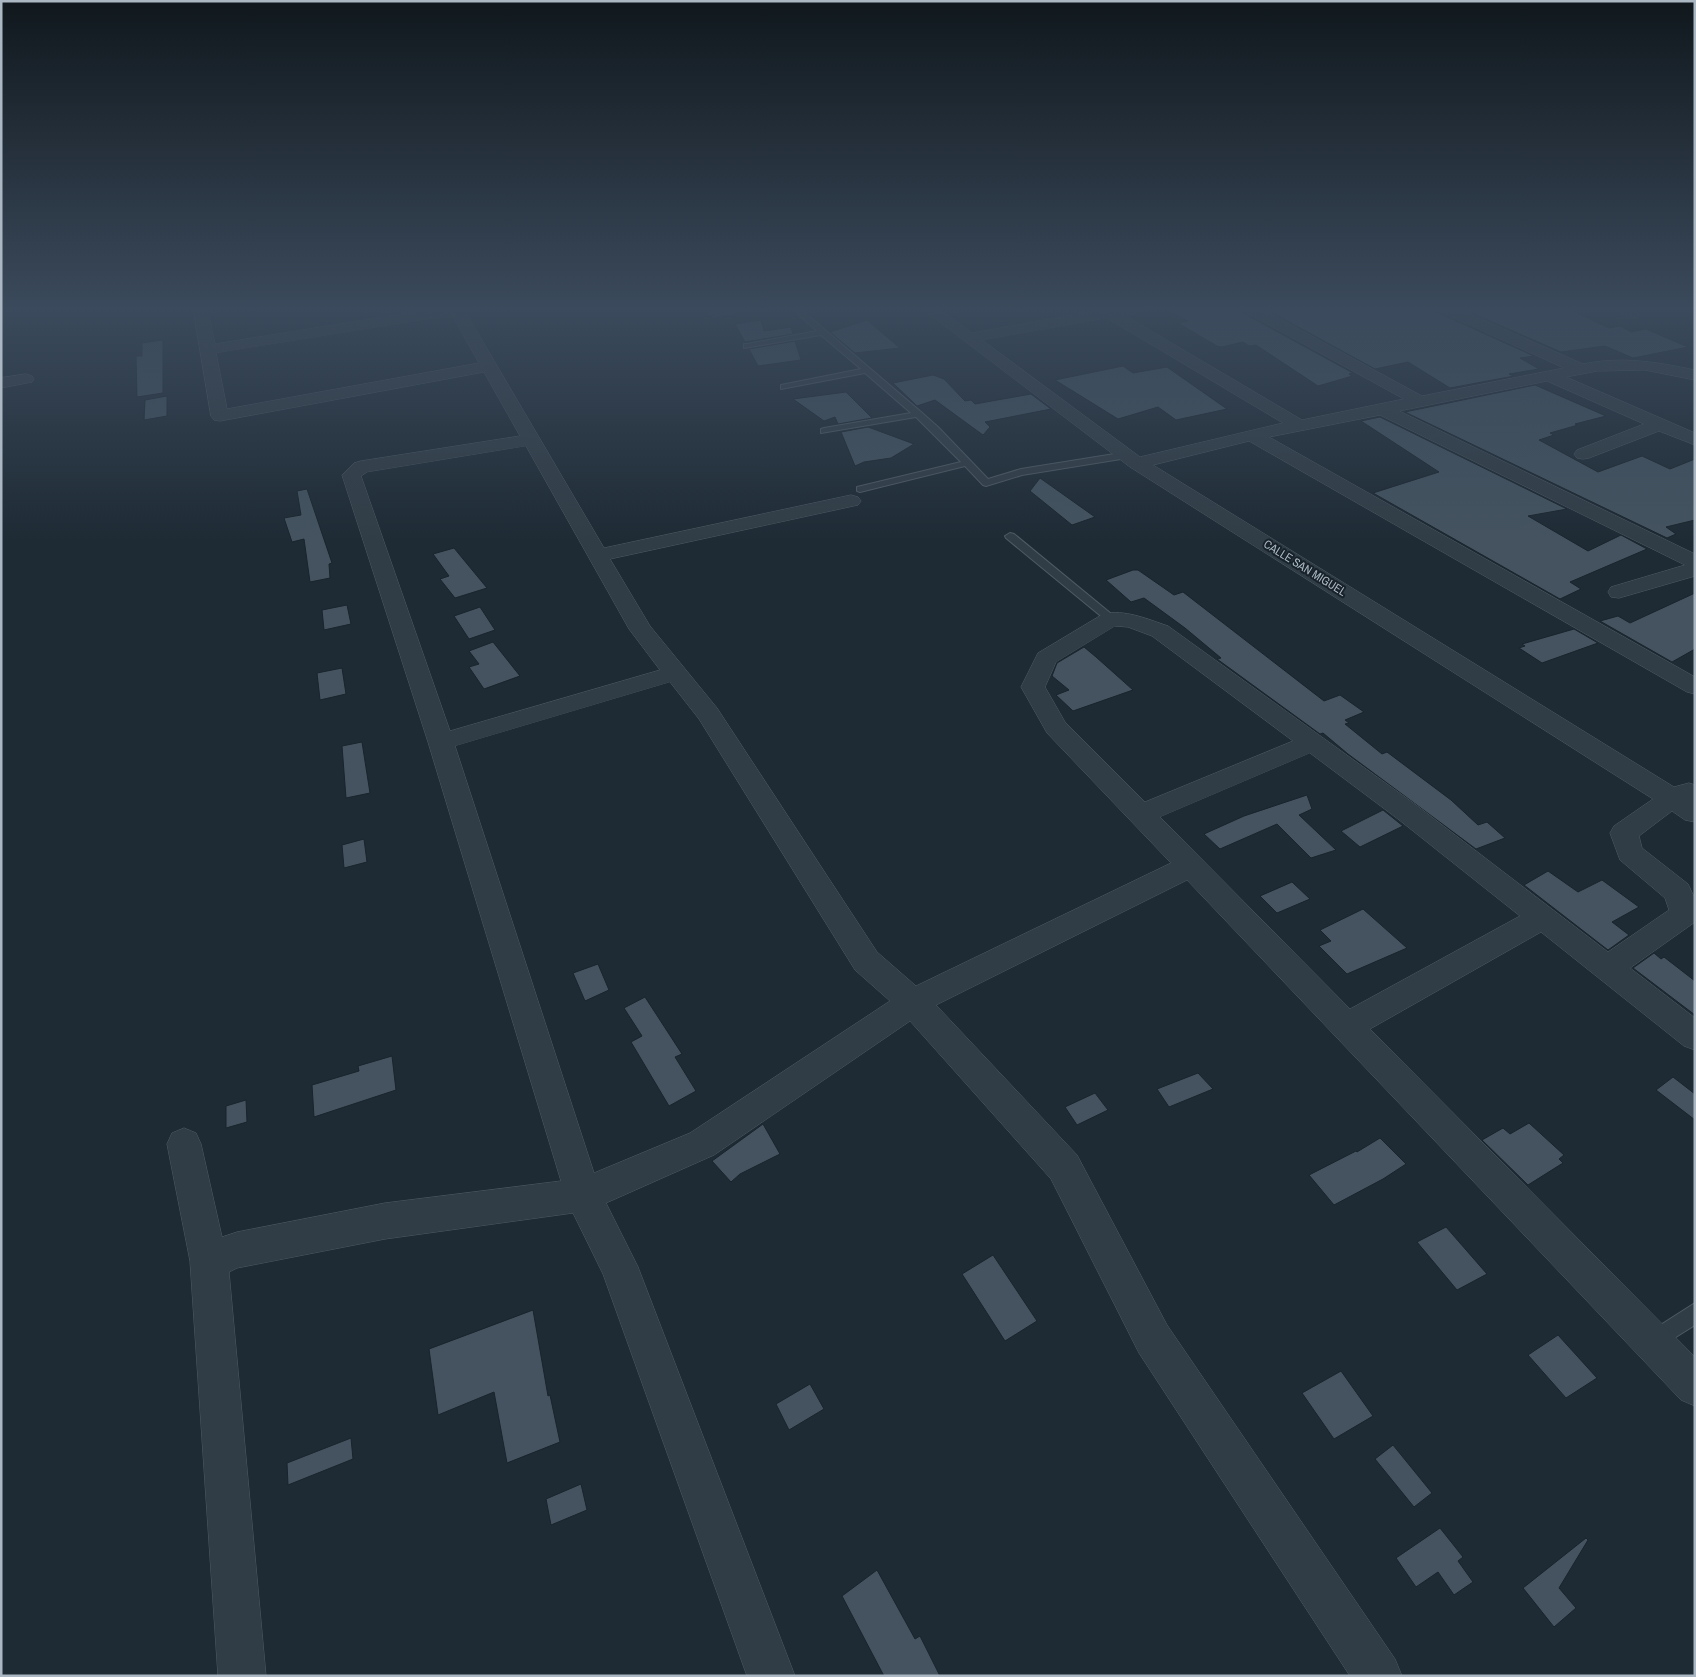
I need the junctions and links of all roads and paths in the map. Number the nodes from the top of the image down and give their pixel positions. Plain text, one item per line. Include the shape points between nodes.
1 (214, 385) edge
2 (385, 385) edge
3 (500, 385) edge
4 (792, 385) edge
5 (885, 385) edge
6 (1033, 385) edge
7 (1231, 385) edge
8 (1390, 385) edge
9 (1425, 385) edge
10 (1505, 385) edge
11 (1571, 385) edge
12 (784, 387) dead end
13 (1447, 397) junction
14 (1421, 402) junction
15 (1382, 409) junction
16 (918, 414) junction
17 (1660, 424) junction
18 (1300, 426) junction
19 (824, 431) dead end
20 (1252, 435) junction
21 (532, 439) junction
22 (1695, 440) edge
23 (1583, 454) dead end
24 (1132, 459) junction
25 (966, 463) junction
26 (856, 495) joint
27 (1010, 536) dead end
28 (600, 555) junction
29 (1695, 562) edge
30 (1695, 569) edge
31 (1618, 592) dead end
32 (1111, 619) junction
33 (675, 672) junction
34 (1695, 687) edge
35 (441, 742) junction
36 (1312, 742) junction
37 (1687, 800) edge
38 (1142, 814) junction
39 (1192, 865) junction
40 (1543, 918) junction
41 (1608, 968) junction
42 (913, 1002) junction
43 (1348, 1026) junction
44 (1695, 1036) edge
45 (184, 1144) dead end
46 (583, 1195) junction
47 (209, 1261) junction
48 (1695, 1313) edge
49 (1652, 1342) junction
50 (1695, 1386) edge
51 (242, 1676) edge
52 (772, 1676) edge
53 (1378, 1676) edge

1 - 2 street via 220,416
3 - 21 street
4 - 12 lane
5 - 16 lane
6 - 24 street, CALLE SAN MIGUEL
7 - 18 street
8 - 14 street
9 - 13 street
10 - 13 street
11 - 17 street
13 - 14 street
14 - 15 street
15 - 18 street
15 - 29 street
16 - 19 lane
16 - 25 lane
17 - 22 street
17 - 23 street
18 - 20 street
20 - 24 street
20 - 34 street
21 - 28 street
21 - 35 street via 361,467 351,475
24 - 25 lane via 1021,472 986,483
24 - 37 street, CALLE SAN MIGUEL
25 - 26 lane
26 - 28 street
27 - 32 lane
28 - 33 street via 640,629
30 - 31 street
32 - 36 street via 1131,621 1160,631
32 - 38 street via 1046,658 1033,687 1056,727
33 - 35 street
33 - 42 street via 708,714 866,961
35 - 46 street
36 - 38 street
36 - 40 street
37 - 41 street via 1624,833 1630,853 1678,892 1685,914
38 - 39 street
39 - 42 street
39 - 43 street
40 - 41 street
40 - 43 street
41 - 44 street
42 - 46 street via 702,1144
42 - 53 street via 1064,1167 1153,1339
43 - 49 street
45 - 47 street
46 - 47 street via 385,1221 237,1250
46 - 52 street via 619,1267
47 - 51 street
48 - 49 lane
49 - 50 street

